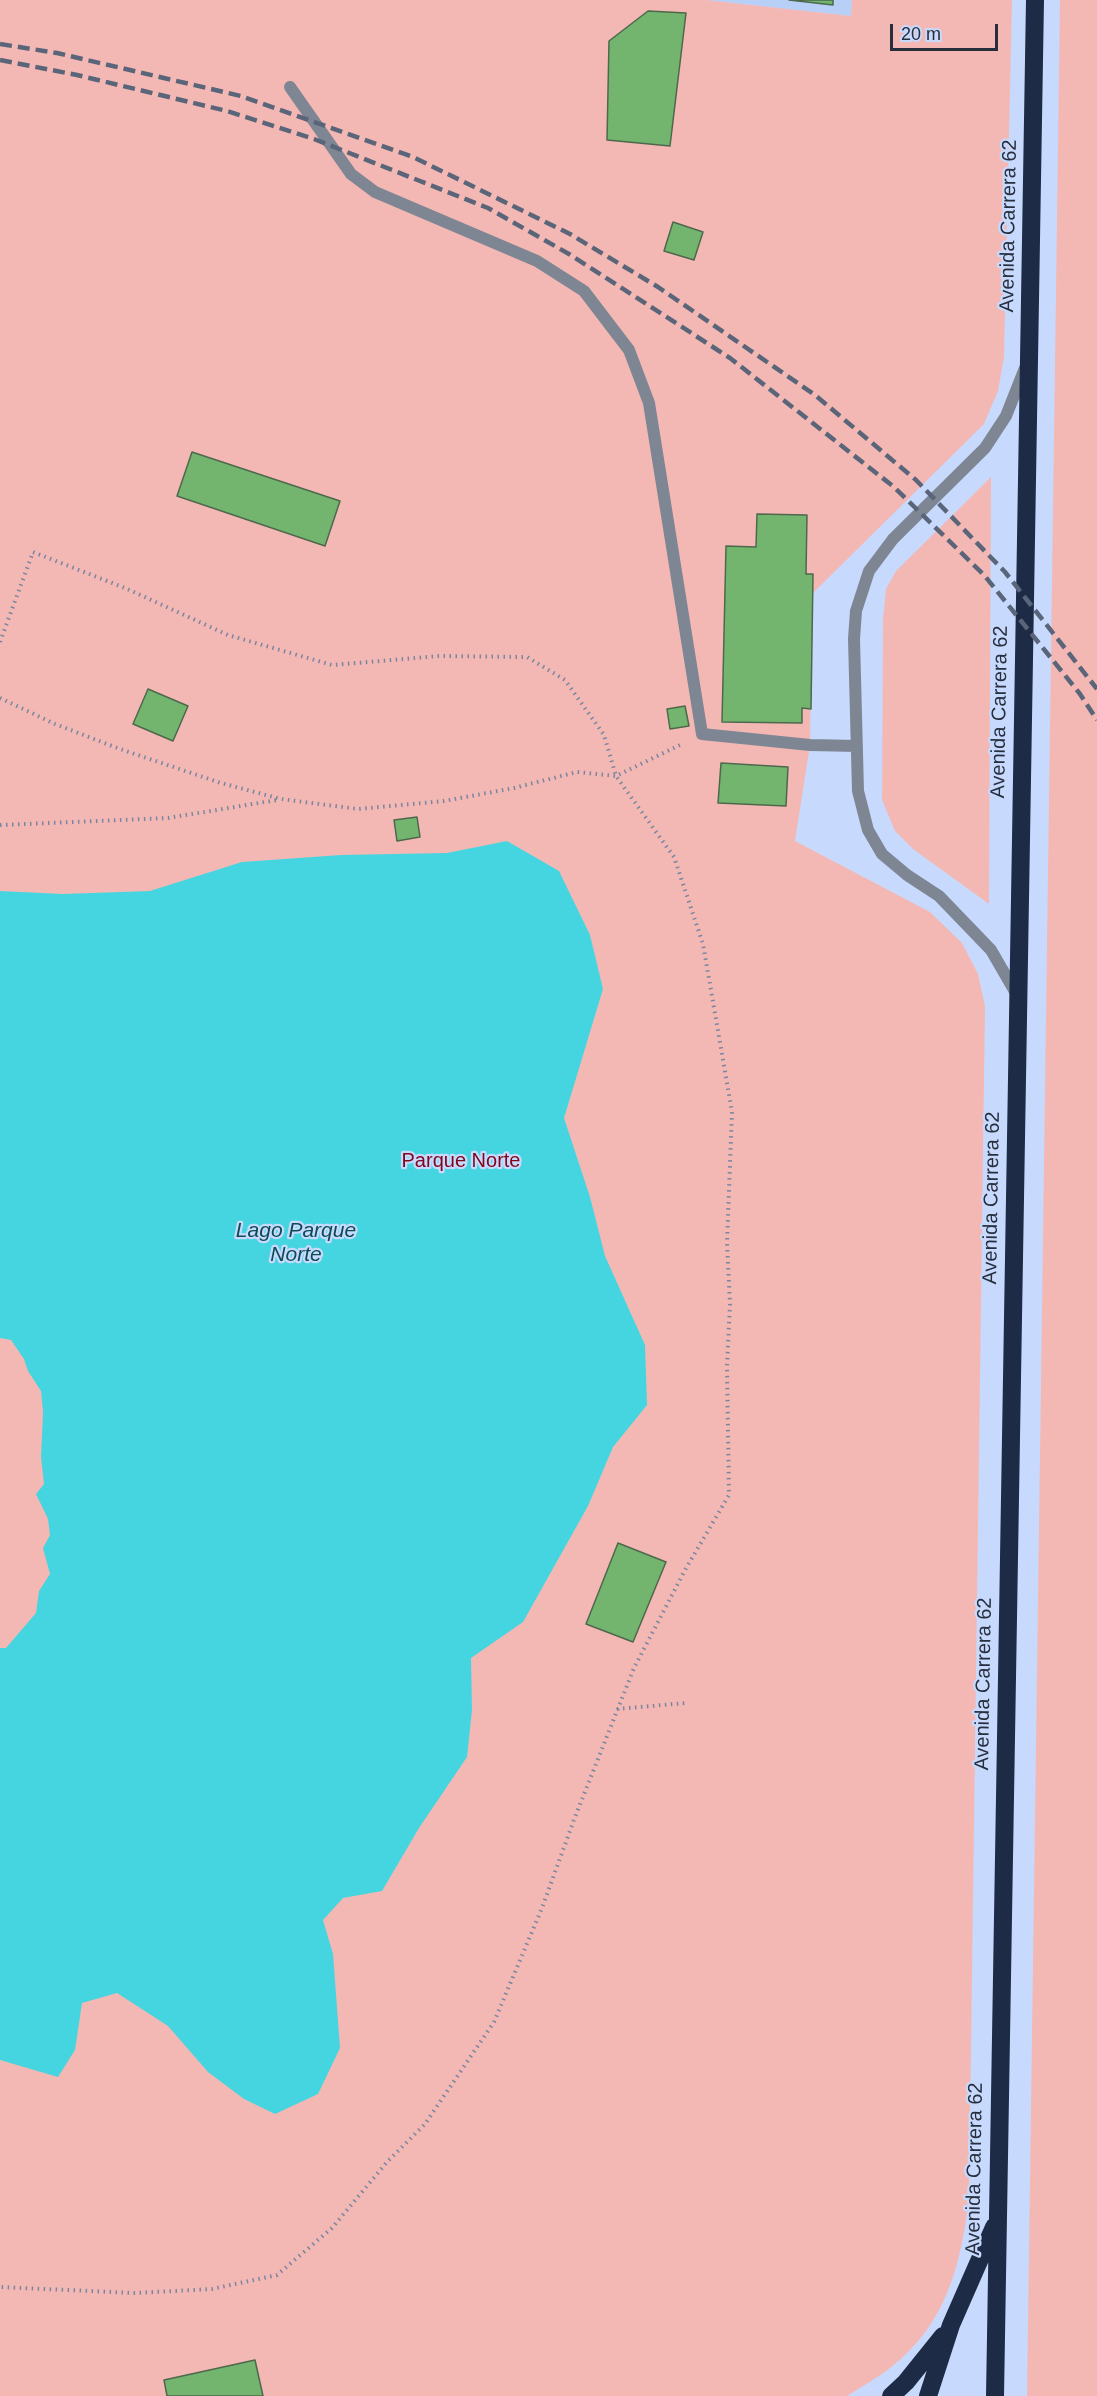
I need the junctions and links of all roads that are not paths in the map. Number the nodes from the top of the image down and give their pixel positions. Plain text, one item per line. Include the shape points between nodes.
1 (1035, 0) edge
2 (290, 87) dead end
3 (1029, 358) junction
4 (857, 746) junction
5 (1018, 996) junction
6 (997, 2220) junction
7 (951, 2325) junction
8 (891, 2396) edge
9 (928, 2396) edge
10 (995, 2396) edge

1 - 3 highway, Avenida Carrera 62
2 - 4 lane via 351,174 375,192 537,261 575,285 584,291 629,350 649,403 702,734
3 - 4 lane via 1006,416 985,448 893,539 869,571 855,620
3 - 5 highway, Avenida Carrera 62
4 - 5 lane via 858,791 868,830 882,854 939,896 961,918 991,950
5 - 6 highway, Avenida Carrera 62
6 - 7 highway
6 - 10 highway, Avenida Carrera 62
7 - 8 highway
7 - 9 highway

